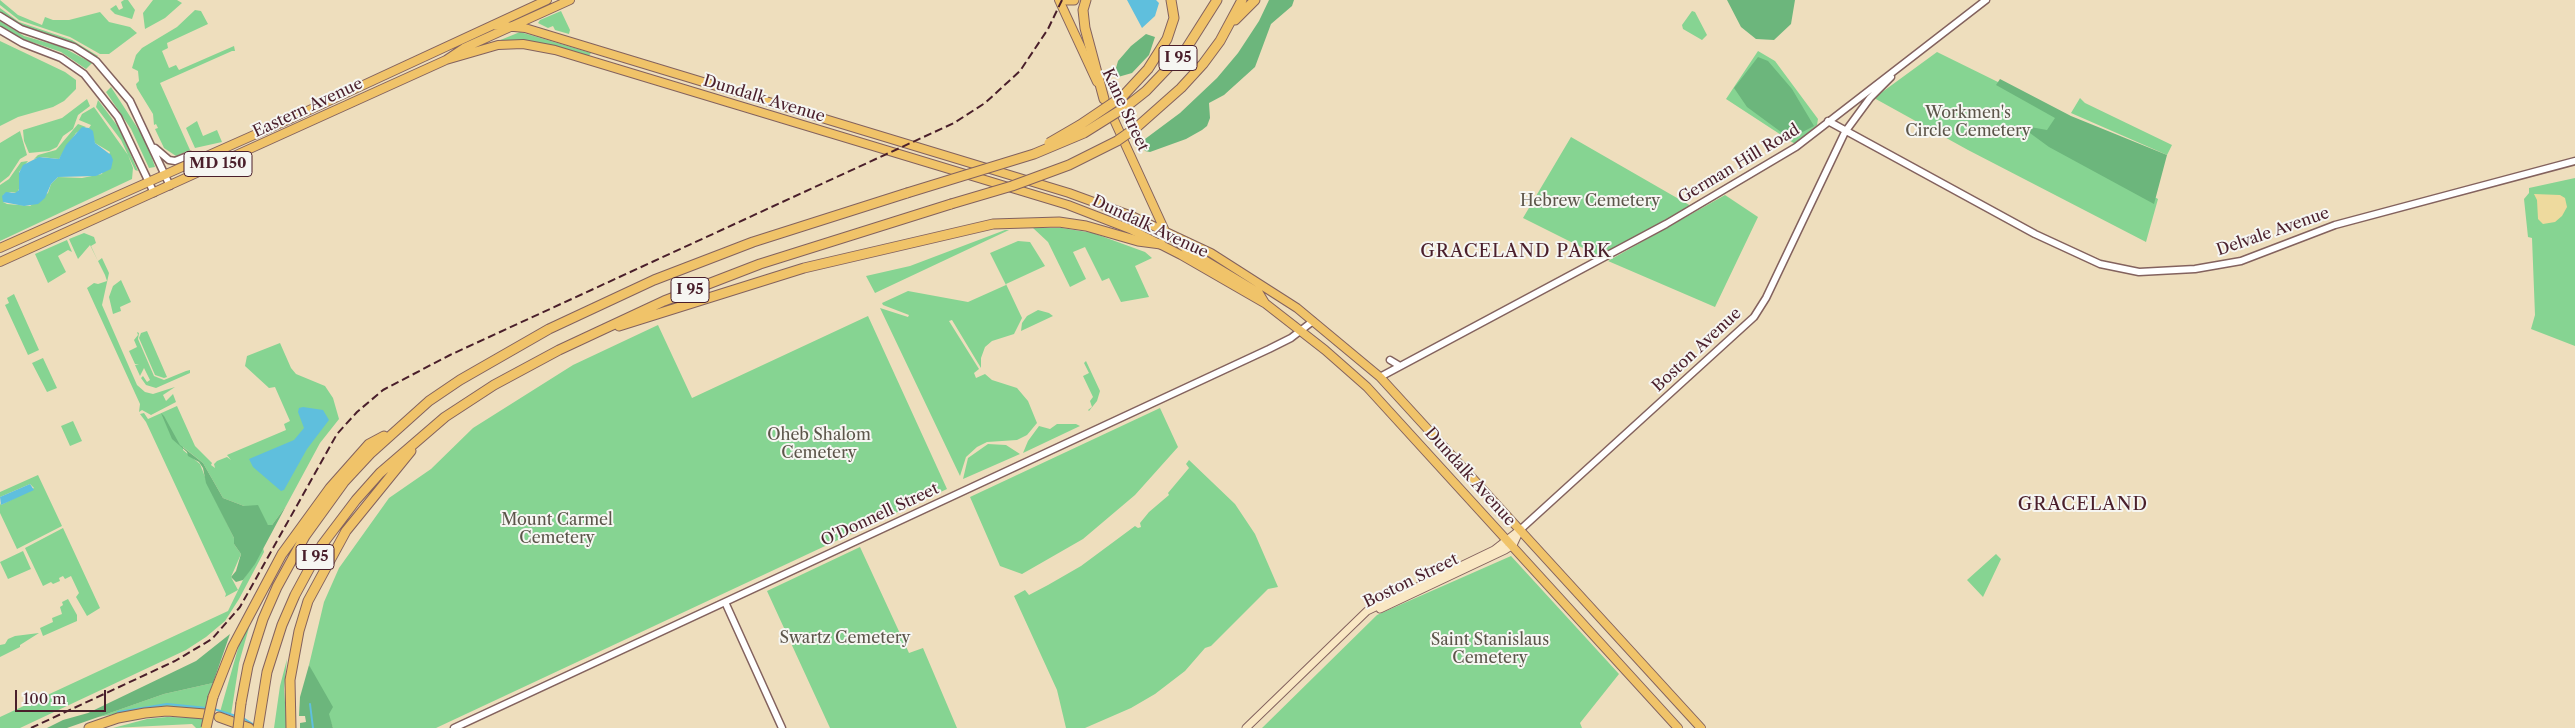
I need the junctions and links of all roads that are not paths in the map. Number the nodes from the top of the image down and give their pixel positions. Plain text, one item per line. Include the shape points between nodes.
1 (547, 0) edge
2 (570, 0) edge
3 (1059, 0) edge
4 (1066, 0) edge
5 (1074, 0) edge
6 (1086, 0) edge
7 (1171, 0) edge
8 (1218, 0) edge
9 (1242, 0) edge
10 (1255, 0) edge
11 (1986, 0) edge
12 (0, 16) edge
13 (493, 25) junction
14 (511, 27) junction
15 (1227, 27) junction
16 (0, 30) edge
17 (601, 52) junction
18 (1913, 58) junction
19 (446, 60) junction
20 (589, 60) junction
21 (1104, 99) junction
22 (1828, 121) junction
23 (1845, 132) junction
24 (152, 146) junction
25 (199, 160) junction
26 (2575, 161) edge
27 (1003, 165) junction
28 (165, 175) junction
29 (149, 183) junction
30 (170, 186) junction
31 (154, 194) junction
32 (1165, 231) junction
33 (1161, 244) junction
34 (0, 248) edge
35 (0, 262) edge
36 (1266, 304) junction
37 (1313, 321) junction
38 (1301, 331) junction
39 (558, 350) junction
40 (1390, 360) dead end
41 (1400, 366) junction
42 (1380, 377) junction
43 (396, 430) junction
44 (423, 435) junction
45 (1521, 529) junction
46 (1511, 542) junction
47 (724, 602) junction
48 (1287, 691) junction
49 (205, 714) dead end
50 (126, 717) junction
51 (219, 717) dead end
52 (89, 728) edge
53 (100, 728) edge
54 (206, 728) edge
55 (238, 728) edge
56 (248, 728) edge
57 (258, 728) edge
58 (291, 728) edge
59 (454, 728) edge
60 (782, 728) edge
61 (1246, 728) edge
62 (1252, 728) edge
63 (1678, 728) edge
64 (1701, 728) edge

1 - 13 main road, Eastern Avenue / MD 150
2 - 14 main road, Eastern Avenue / MD 150
3 - 21 main road, Kane Street
4 - 5 highway
6 - 21 highway via 1083,10 1085,28
7 - 27 highway, bridge via 1174,18 1167,39 1148,70 1123,96 1058,138
8 - 27 highway, I 95, bridge via 1186,49 1127,106 1060,144
9 - 15 highway, I 95
10 - 15 highway
11 - 18 street, German Hill Road
12 - 24 street via 21,29 74,47 96,61 130,101
13 - 14 main road, Dundalk Avenue
13 - 25 main road, Eastern Avenue / MD 150
14 - 17 main road, Dundalk Avenue via 525,28
14 - 19 main road, Eastern Avenue / MD 150 via 464,48
15 - 39 highway, I 95, bridge via 1203,64 1137,127 1069,165 1012,186 825,242 706,284
16 - 29 street via 22,43 61,58 84,74 118,117
17 - 20 main road
17 - 32 main road, Dundalk Avenue via 1069,193
18 - 22 street, German Hill Road
18 - 23 street, Boston Avenue via 1874,93
19 - 20 main road, Dundalk Avenue via 483,48 522,44
19 - 30 main road, Eastern Avenue / MD 150
20 - 33 main road, Dundalk Avenue via 1068,205
21 - 32 main road, Kane Street
22 - 23 street, Delvale Avenue
22 - 41 street, German Hill Road via 1796,147 1722,192
23 - 26 street, Delvale Avenue via 2055,244 2108,266 2146,272 2195,269 2241,261 2335,225
23 - 45 street, Boston Avenue via 1754,317
24 - 25 street via 169,160 190,155
24 - 28 street
25 - 28 main road, Eastern Avenue / MD 150
27 - 43 highway, I 95, bridge via 816,221 662,277 549,329 460,380 429,401
28 - 29 main road, Eastern Avenue / MD 150
28 - 30 street
29 - 31 street
29 - 34 main road, Eastern Avenue / MD 150
30 - 31 main road, Eastern Avenue / MD 150
31 - 35 main road, Eastern Avenue / MD 150
32 - 36 main road via 1186,249 1259,293
32 - 37 main road, Dundalk Avenue via 1245,273
33 - 36 main road, Dundalk Avenue
33 - 39 highway via 1086,226 1038,221 969,228 863,253 668,309
36 - 38 main road, Dundalk Avenue
37 - 38 street, O'Donnell Street
37 - 42 main road, Dundalk Avenue
38 - 46 main road, Dundalk Avenue via 1379,400
38 - 47 street, O'Donnell Street via 1269,349
39 - 44 highway, I 95 via 488,389
40 - 41 street
41 - 42 street, German Hill Road
42 - 45 main road, Dundalk Avenue
43 - 54 highway, bridge via 369,444 297,531 248,614 221,674
43 - 55 highway, I 95, bridge via 344,482 291,560 261,626 248,666
44 - 57 highway, I 95 via 380,473 356,500 315,558 282,625 267,672
44 - 58 highway via 346,531 308,601 290,680
45 - 46 main road, Boston Street
45 - 64 main road, Dundalk Avenue
46 - 48 main road, Boston Street via 1369,615
46 - 63 main road, Dundalk Avenue
47 - 59 street, O'Donnell Street
47 - 60 street
48 - 61 main road, Boston Street
48 - 62 main road, Boston Street
49 - 50 highway via 167,712
50 - 52 highway
50 - 53 highway
51 - 56 highway

